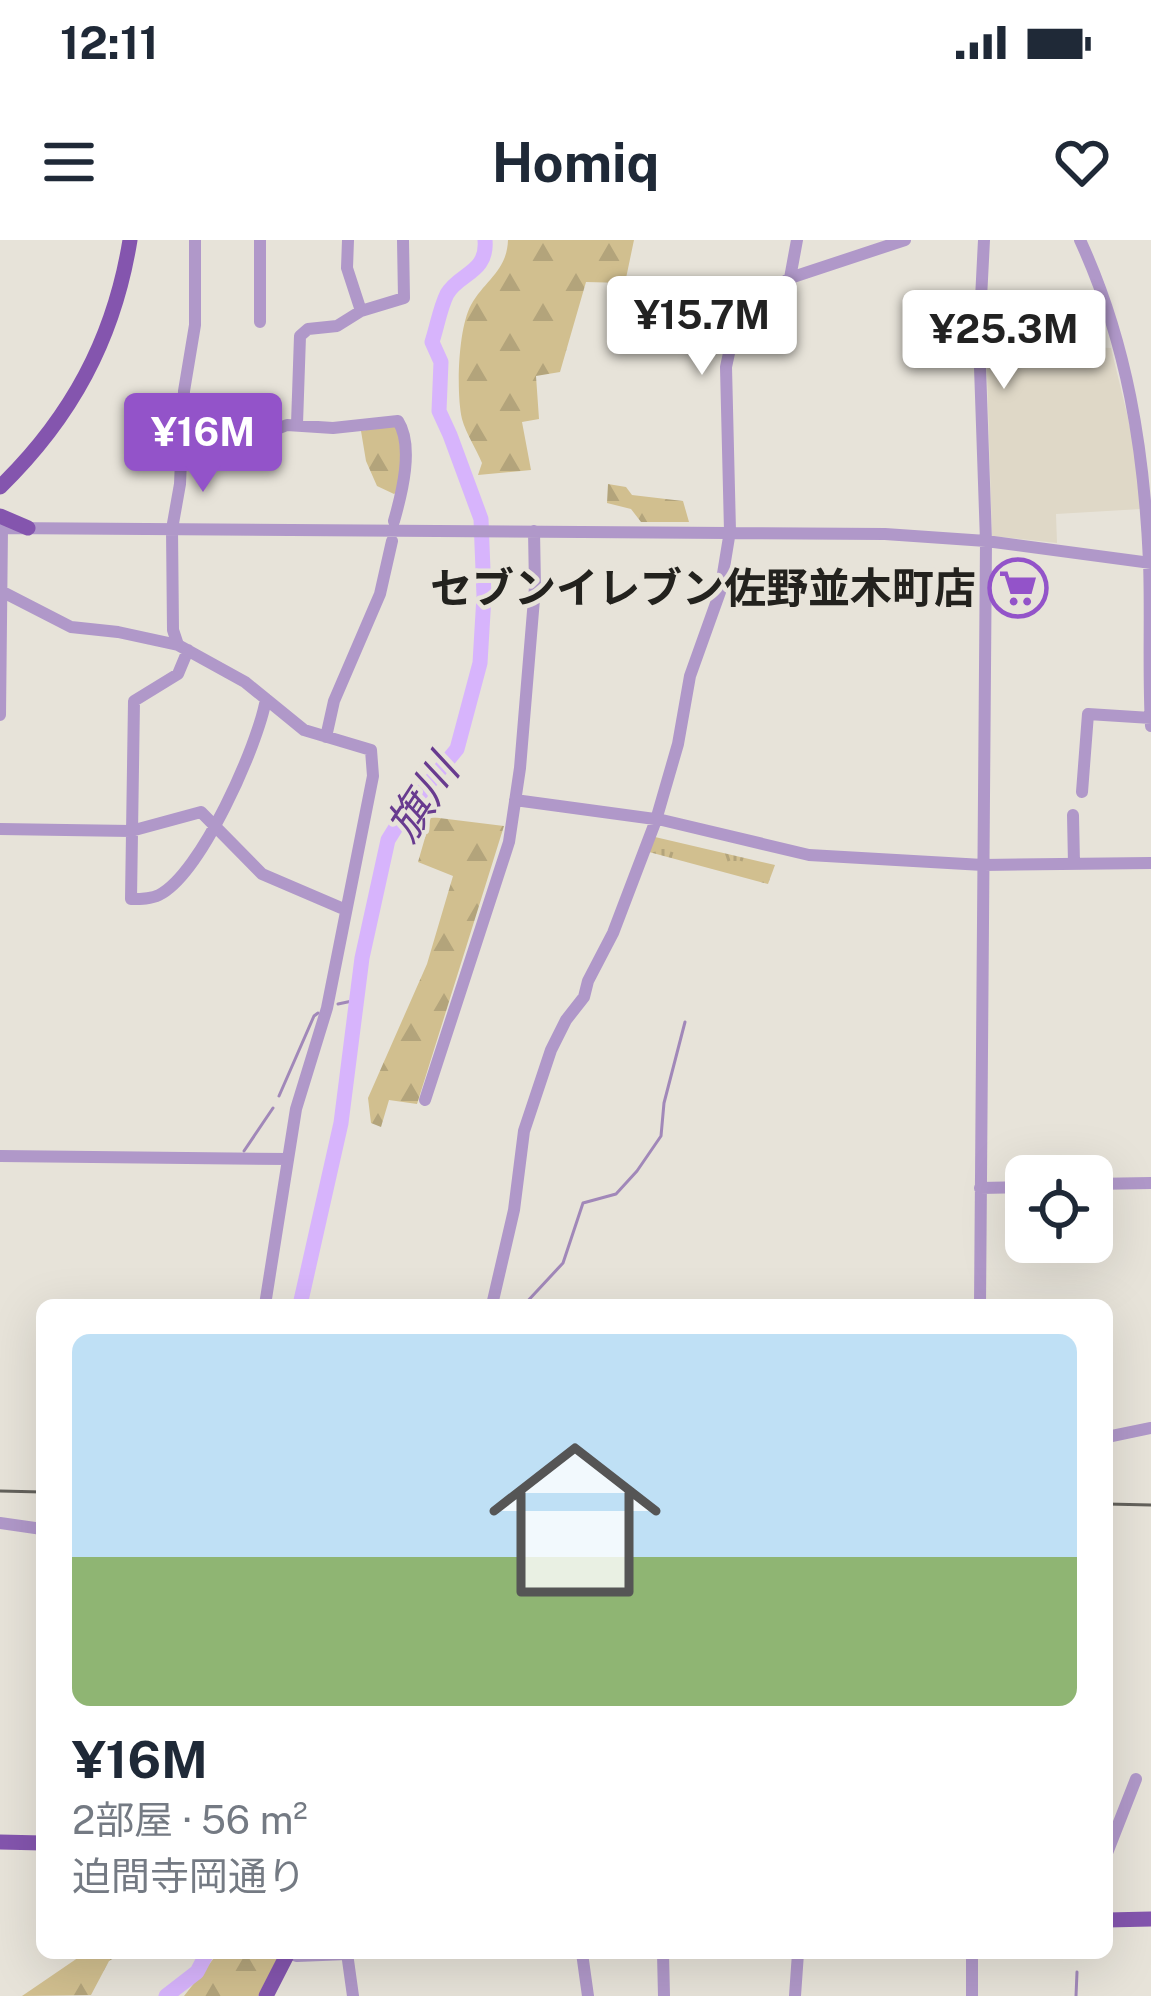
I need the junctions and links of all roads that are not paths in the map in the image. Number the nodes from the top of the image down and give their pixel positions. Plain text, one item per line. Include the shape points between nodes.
1 (130, 240) edge
2 (195, 240) edge
3 (260, 240) edge
4 (348, 240) edge
5 (403, 240) edge
6 (797, 240) edge
7 (905, 240) edge
8 (984, 240) edge
9 (1080, 240) edge
10 (790, 278) junction
11 (361, 311) junction
12 (260, 322) dead end
13 (297, 424) junction
14 (180, 457) junction
15 (0, 487) edge
16 (394, 521) dead end
17 (1, 524) edge
18 (28, 527) joint
19 (172, 529) junction
20 (533, 531) junction
21 (730, 531) junction
22 (392, 541) dead end
23 (986, 541) junction
24 (1150, 563) edge
25 (1, 591) edge
26 (183, 648) junction
27 (266, 699) junction
28 (0, 715) edge
29 (1151, 722) edge
30 (326, 737) junction
31 (1082, 791) dead end
32 (515, 800) junction
33 (1073, 814) dead end
34 (656, 820) junction
35 (214, 825) junction
36 (0, 829) edge
37 (131, 831) junction
38 (1151, 863) edge
39 (1074, 864) junction
40 (983, 865) junction
41 (346, 910) junction
42 (425, 1100) dead end
43 (0, 1156) edge
44 (288, 1160) junction
45 (1113, 1184) edge
46 (1151, 1184) edge
47 (1005, 1187) edge
48 (980, 1188) junction
49 (266, 1299) edge
50 (493, 1299) edge
51 (980, 1299) edge
52 (1151, 1428) edge
53 (1113, 1436) edge
54 (0, 1523) edge
55 (36, 1528) edge
56 (1136, 1779) dead end
57 (1113, 1838) edge
58 (0, 1842) edge
59 (36, 1843) edge
60 (1151, 1918) edge
61 (1113, 1920) edge
62 (285, 1959) edge
63 (348, 1959) edge
64 (583, 1959) edge
65 (663, 1959) edge
66 (798, 1959) edge
67 (972, 1959) edge
68 (266, 1996) edge
69 (353, 1996) edge
70 (588, 1996) edge
71 (664, 1996) edge
72 (795, 1996) edge
73 (972, 1996) edge

1 - 15 main road via 115,310 87,377 50,435
2 - 14 street
3 - 12 street
4 - 11 street via 347,268
5 - 11 street via 404,298
6 - 10 street
7 - 10 street
8 - 23 street
9 - 24 street via 1122,352 1142,457
10 - 21 street via 755,300 728,348
11 - 13 street via 300,336
13 - 14 street via 213,454
13 - 16 street via 398,421 404,455
14 - 19 street
17 - 18 main road
17 - 25 street
18 - 19 street
19 - 20 street
19 - 26 street via 172,618
20 - 21 street
20 - 32 street via 536,587
21 - 23 street
21 - 34 street
22 - 30 street
23 - 24 street
23 - 40 street
24 - 29 street
25 - 26 street via 70,627
25 - 28 street
26 - 27 street
26 - 37 street via 178,674 134,701
27 - 30 street via 295,725
27 - 35 street via 254,746
29 - 31 street via 1088,714
30 - 41 street via 364,746 374,759
32 - 34 street
32 - 42 street via 495,890
33 - 39 street
34 - 40 street via 804,855
34 - 50 street via 584,997 551,1050 524,1131
35 - 37 street via 196,812
35 - 37 street via 170,887 142,899 131,899
35 - 41 street via 262,874
36 - 37 street
38 - 39 street
39 - 40 street
40 - 48 street
41 - 44 street
43 - 44 street
44 - 49 street
45 - 46 street
47 - 48 street
48 - 51 street
52 - 53 street
54 - 55 street
56 - 57 street
58 - 59 main road
60 - 61 main road
62 - 68 main road
63 - 69 street
64 - 70 street
65 - 71 street
66 - 72 street
67 - 73 street

